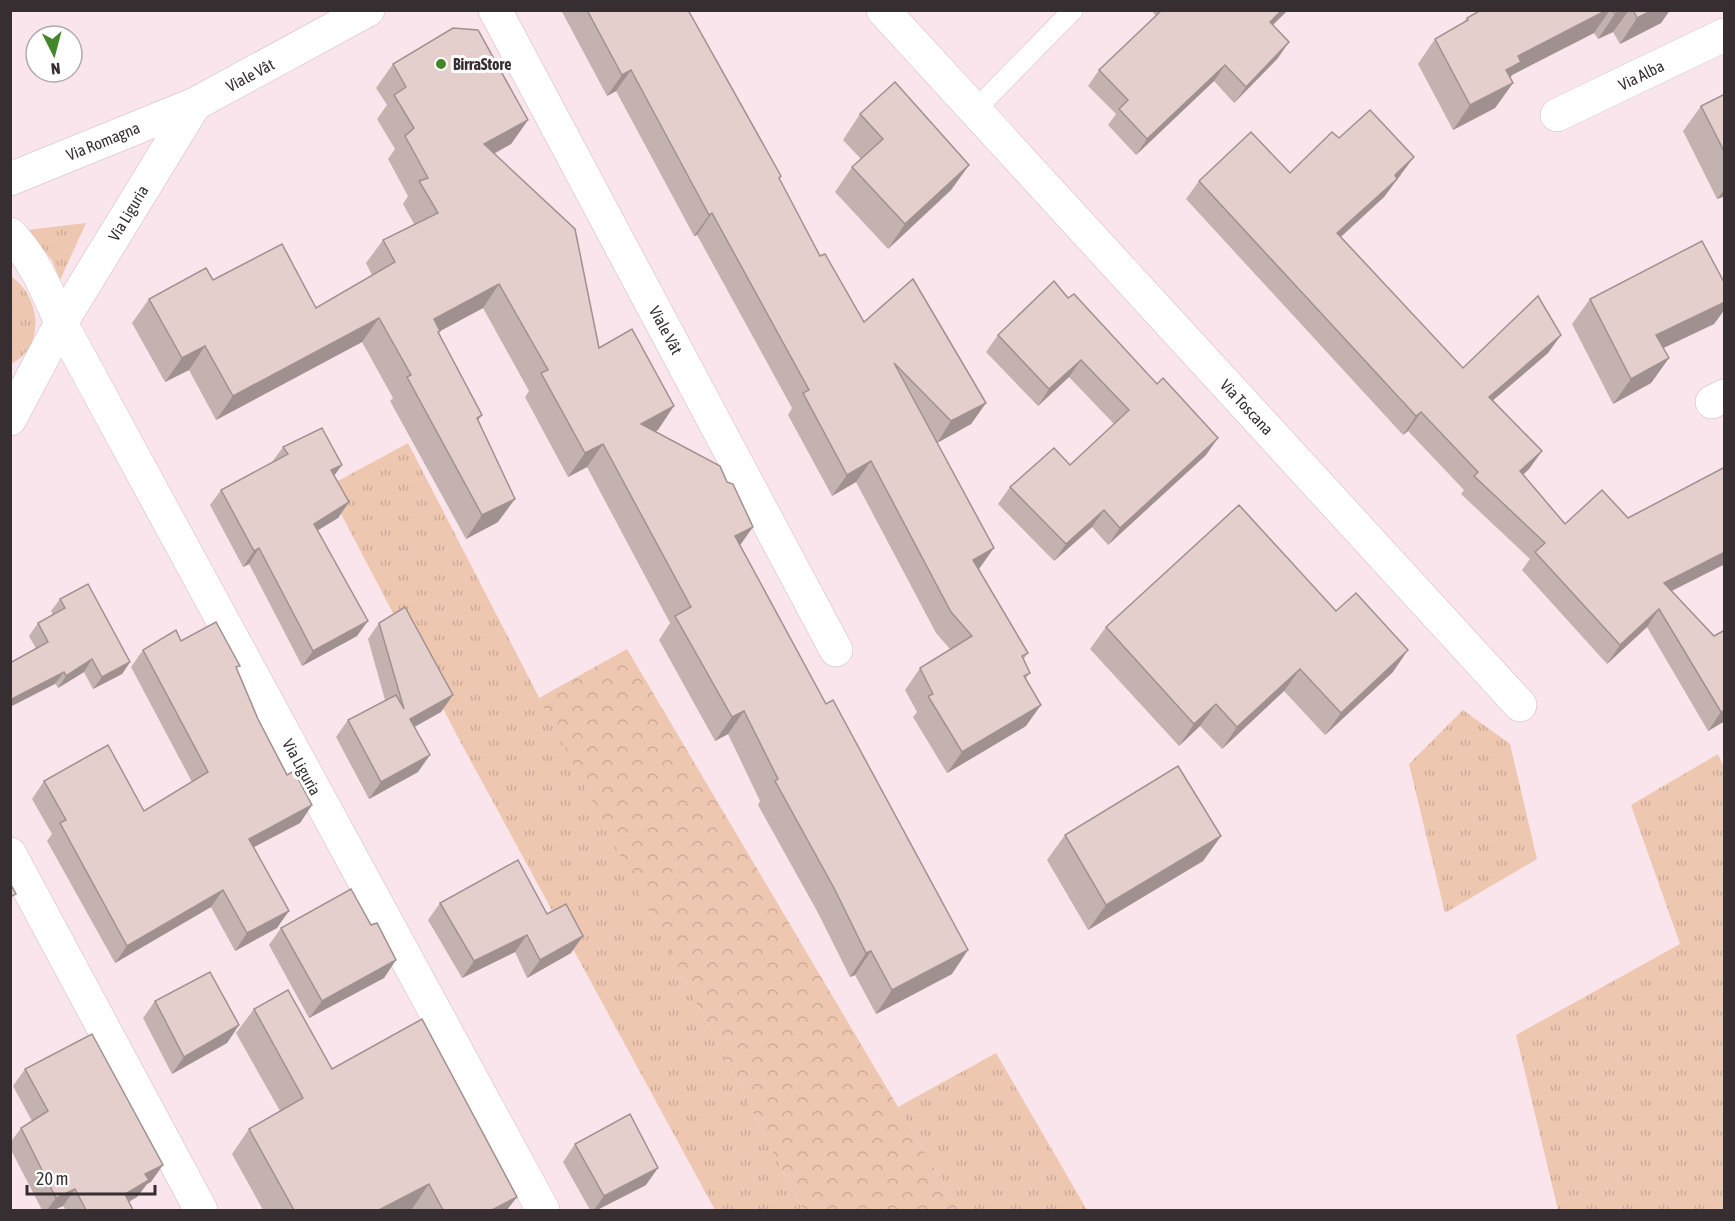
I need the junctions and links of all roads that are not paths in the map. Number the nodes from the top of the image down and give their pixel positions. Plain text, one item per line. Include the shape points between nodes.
1 (368, 10) edge
2 (495, 10) edge
3 (883, 10) edge
4 (1073, 10) edge
5 (1725, 35) edge
6 (195, 104) junction
7 (975, 110) junction
8 (1557, 115) dead end
9 (10, 179) edge
10 (10, 234) edge
11 (61, 323) junction
12 (10, 419) edge
13 (836, 650) dead end
14 (1520, 705) dead end
15 (10, 854) edge
16 (201, 1210) edge
17 (543, 1210) edge

1 - 6 street, Viale Vât
2 - 13 street, Viale Vât
3 - 7 street, Via Toscana
4 - 7 lane
5 - 8 street, Via Alba
6 - 9 street, Via Romagna
6 - 11 street, Via Liguria
7 - 14 street, Via Toscana
10 - 11 street, Via Liguria via 26,250
11 - 12 street, Via Liguria
11 - 17 street, Via Liguria
15 - 16 street

